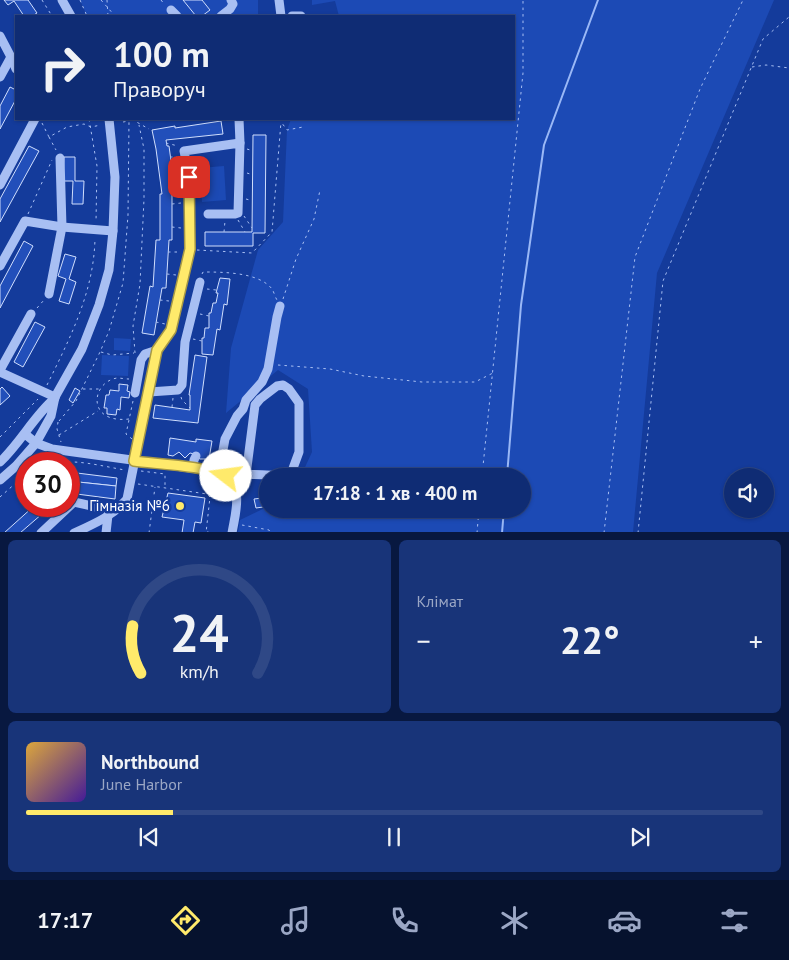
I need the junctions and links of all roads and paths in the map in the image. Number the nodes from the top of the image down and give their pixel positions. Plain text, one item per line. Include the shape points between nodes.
1 (42, 0) edge
2 (62, 0) edge
3 (80, 0) edge
4 (101, 0) edge
5 (107, 0) edge
6 (231, 0) edge
7 (279, 0) edge
8 (523, 0) edge
9 (743, 0) edge
10 (108, 8) junction
11 (51, 15) edge
12 (70, 15) edge
13 (87, 15) edge
14 (108, 15) edge
15 (114, 15) edge
16 (222, 15) edge
17 (282, 15) edge
18 (789, 17) edge
19 (0, 36) edge
20 (10, 57) junction
21 (15, 67) edge
22 (752, 67) junction
23 (789, 68) edge
24 (0, 76) edge
25 (35, 120) edge
26 (41, 120) edge
27 (90, 120) edge
28 (109, 120) edge
29 (129, 120) edge
30 (240, 120) edge
31 (123, 122) dead end
32 (281, 122) joint
33 (139, 124) junction
34 (101, 125) dead end
35 (91, 127) junction
36 (303, 127) dead end
37 (149, 128) dead end
38 (49, 136) junction
39 (166, 143) dead end
40 (240, 143) junction
41 (184, 151) junction
42 (56, 159) junction
43 (0, 185) edge
44 (320, 190) dead end
45 (190, 203) junction
46 (172, 204) dead end
47 (233, 213) junction
48 (208, 214) dead end
49 (25, 221) junction
50 (62, 227) junction
51 (172, 227) dead end
52 (190, 228) junction
53 (252, 228) dead end
54 (96, 230) junction
55 (113, 231) junction
56 (224, 232) dead end
57 (245, 232) dead end
58 (190, 251) junction
59 (168, 252) dead end
60 (0, 266) edge
61 (199, 285) junction
62 (216, 290) dead end
63 (49, 294) joint
64 (160, 300) dead end
65 (178, 303) junction
66 (280, 306) junction
67 (31, 314) joint
68 (157, 350) junction
69 (100, 352) dead end
70 (135, 353) junction
71 (145, 354) junction
72 (269, 364) junction
73 (493, 372) junction
74 (1, 374) edge
75 (137, 380) junction
76 (82, 388) dead end
77 (100, 389) junction
78 (176, 390) junction
79 (44, 392) junction
80 (149, 392) junction
81 (135, 393) joint
82 (55, 397) junction
83 (172, 407) dead end
84 (190, 408) dead end
85 (99, 410) junction
86 (55, 418) dead end
87 (129, 419) junction
88 (25, 434) junction
89 (59, 435) junction
90 (0, 437) edge
91 (36, 443) junction
92 (138, 443) junction
93 (60, 445) dead end
94 (196, 456) dead end
95 (134, 461) junction
96 (0, 462) edge
97 (80, 463) edge
98 (193, 468) junction
99 (483, 468) edge
100 (129, 470) junction
101 (219, 472) junction
102 (246, 475) junction
103 (124, 476) dead end
104 (228, 479) junction
105 (0, 480) edge
106 (134, 483) dead end
107 (15, 484) edge
108 (155, 486) junction
109 (165, 488) junction
110 (0, 497) edge
111 (96, 507) dead end
112 (108, 515) junction
113 (478, 518) edge
114 (233, 528) edge
115 (41, 532) edge
116 (74, 532) edge
117 (106, 532) edge
118 (149, 532) edge
119 (206, 532) edge
120 (212, 532) edge
121 (271, 532) edge
122 (476, 532) edge
123 (604, 532) edge
124 (638, 532) edge

1 - 11 path
2 - 12 street
3 - 13 path
4 - 10 path
5 - 10 path
6 - 16 street via 233,4
7 - 17 street
8 - 73 path via 523,73
9 - 123 path via 700,89 635,257
10 - 14 path
10 - 15 path
18 - 22 path via 763,39
19 - 20 street
20 - 21 street
20 - 24 street
22 - 23 path
22 - 124 path via 663,281
25 - 43 street
26 - 38 path
27 - 35 path
28 - 55 street via 114,177
29 - 31 path
29 - 33 path
30 - 40 street
32 - 36 path via 287,130
32 - 58 path via 272,232 252,253
33 - 37 path
33 - 70 path via 144,149 144,199 140,284 133,326
34 - 35 path
35 - 38 path via 84,124 67,127
35 - 54 path via 97,166
38 - 42 path
39 - 41 path
40 - 41 street
40 - 47 street
41 - 45 street
42 - 49 path
42 - 50 street
44 - 66 path via 314,219 296,258
45 - 46 path
45 - 52 street
47 - 48 street
47 - 53 path
47 - 56 path
47 - 57 path
49 - 50 street
49 - 60 street
50 - 54 street
50 - 63 street
51 - 52 path
52 - 58 street
54 - 55 street
54 - 79 path via 88,289 77,323
55 - 82 street via 109,270 99,305 82,349
58 - 59 path
58 - 65 street
61 - 62 path
61 - 66 path via 202,272 251,276 271,288
61 - 78 street via 185,342 182,385
63 - 67 path
64 - 65 path
65 - 68 street via 171,330
66 - 72 street
67 - 74 street
68 - 71 street
68 - 80 street
69 - 70 path via 112,355
70 - 71 path
71 - 75 street
72 - 73 path via 422,382 475,382
72 - 101 street via 262,382 235,419 226,439
73 - 99 path
74 - 79 street
75 - 77 path via 118,378
75 - 81 street
76 - 77 path
77 - 85 path
78 - 80 street
78 - 83 path
78 - 84 path
79 - 82 street
79 - 90 path
80 - 92 street
81 - 87 path
82 - 88 street via 41,410
82 - 91 street via 51,416
85 - 87 path via 107,418
85 - 89 path
86 - 89 path via 59,421
87 - 92 path via 126,434
88 - 91 street
88 - 96 street
89 - 93 path
91 - 95 street
91 - 105 street
92 - 95 street
94 - 98 street
95 - 98 street via 157,461
95 - 100 street
97 - 100 path
98 - 101 street
100 - 103 path
100 - 109 path via 165,474
100 - 112 street via 127,499
101 - 104 street
102 - 102 street via 287,476 292,471 299,452 299,403 283,385 277,386 255,405
102 - 104 street
104 - 114 street via 236,488 237,497
106 - 108 path
107 - 110 path
108 - 109 path
108 - 118 path
109 - 119 path via 210,497
111 - 115 street via 74,502
112 - 116 street
112 - 117 street
113 - 122 path
114 - 121 path
119 - 120 path

